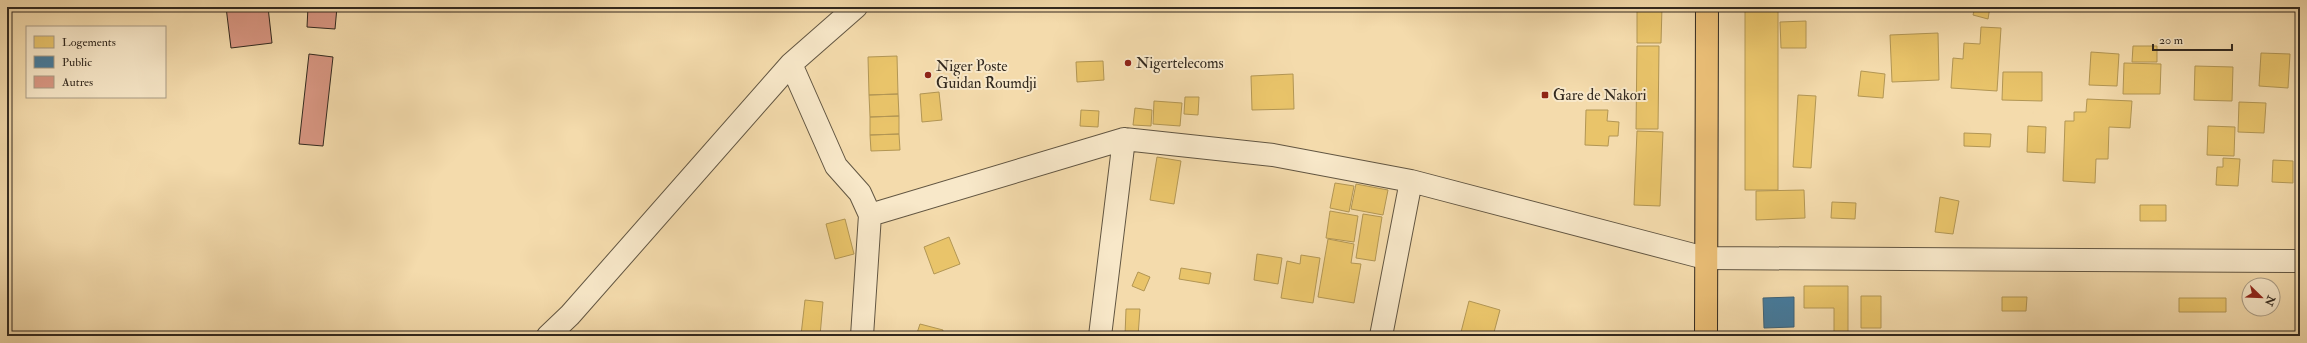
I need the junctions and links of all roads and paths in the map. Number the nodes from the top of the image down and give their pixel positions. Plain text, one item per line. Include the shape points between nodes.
1 (856, 7) edge
2 (1707, 7) edge
3 (791, 64) junction
4 (1124, 139) junction
5 (1411, 181) junction
6 (870, 215) junction
7 (1705, 258) junction
8 (2300, 261) edge
9 (548, 336) edge
10 (862, 336) edge
11 (1100, 336) edge
12 (1381, 336) edge
13 (1706, 336) edge

1 - 3 street
2 - 7 highway
3 - 6 street via 836,166 860,193
3 - 9 street via 575,309
4 - 5 street via 1273,155
4 - 6 street
4 - 11 street
5 - 7 street
5 - 12 street
6 - 10 street
7 - 8 street
7 - 13 highway

